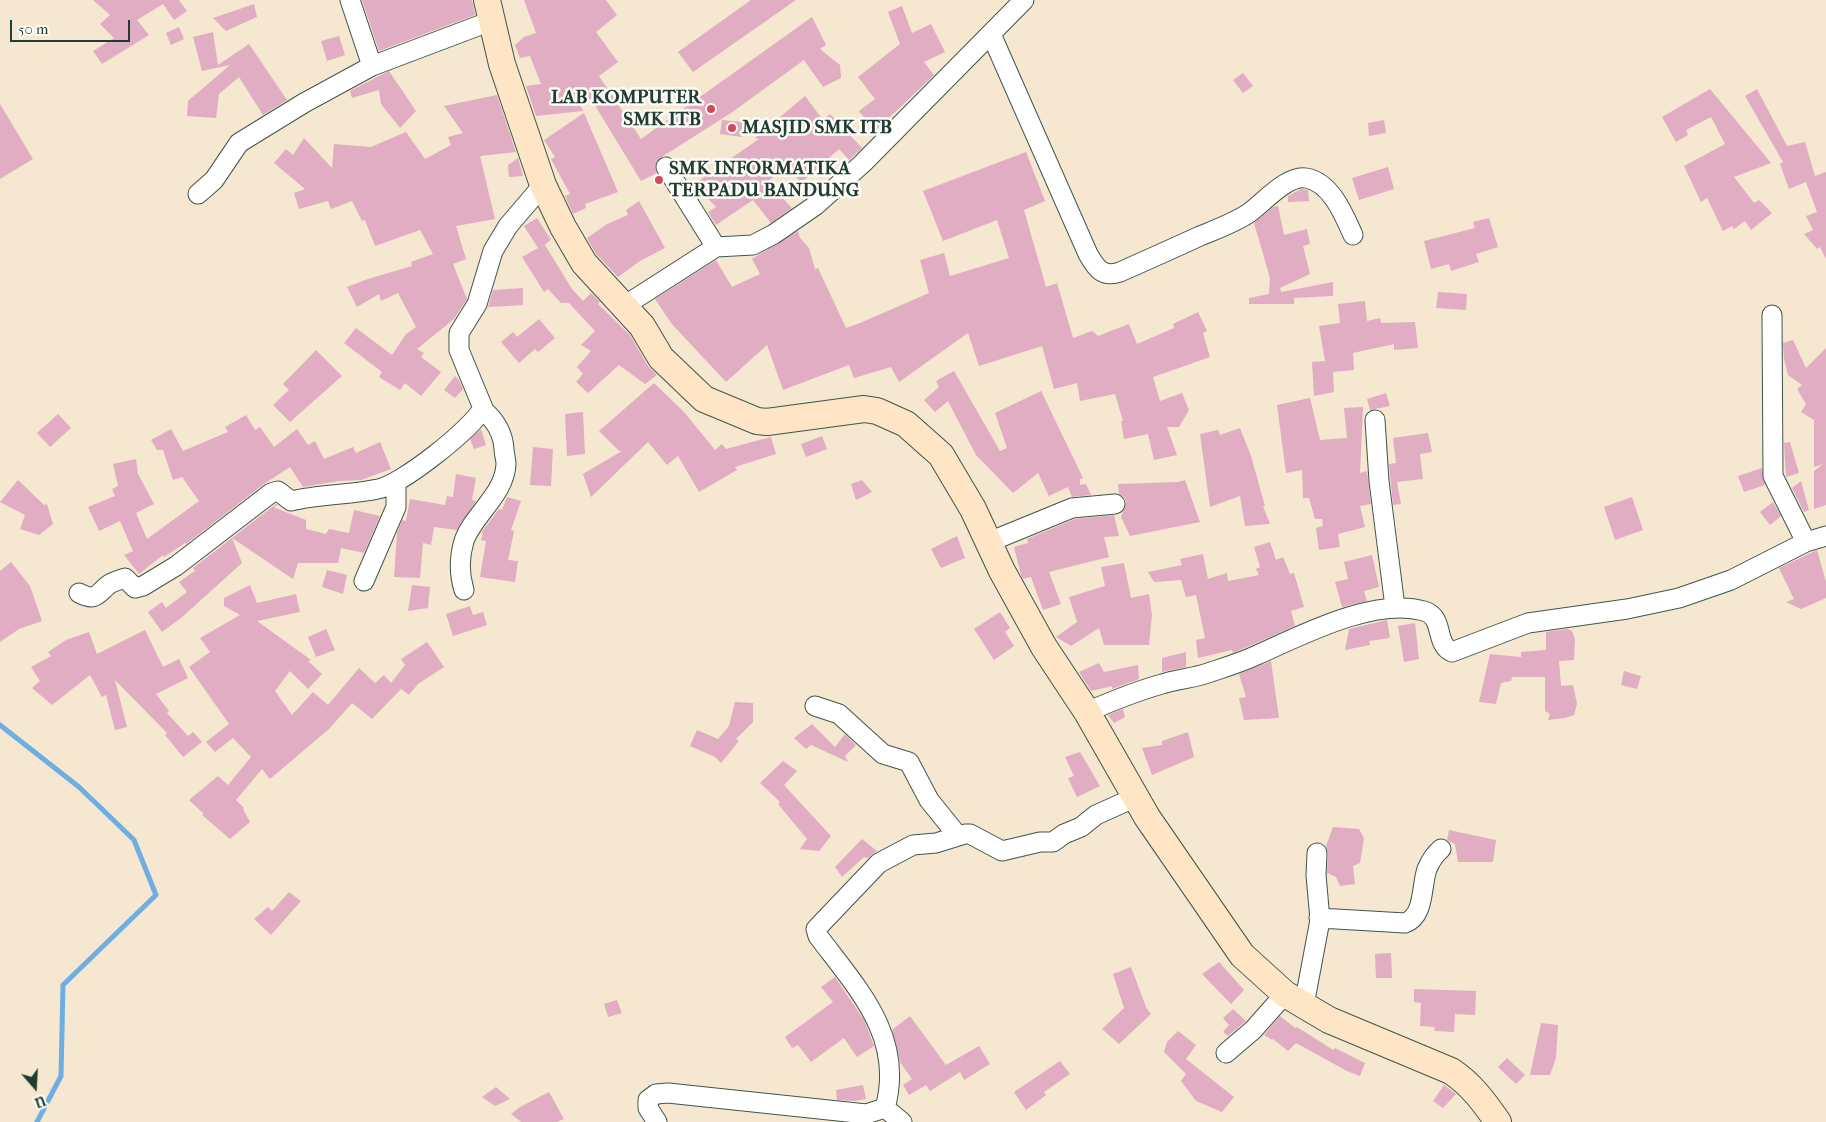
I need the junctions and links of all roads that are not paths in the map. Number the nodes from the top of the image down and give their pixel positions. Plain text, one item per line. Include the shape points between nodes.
1 (350, 0) edge
2 (1024, 0) edge
3 (489, 11) edge
4 (991, 34) junction
5 (372, 66) junction
6 (666, 166) dead end
7 (543, 185) junction
8 (198, 194) dead end
9 (1354, 235) dead end
10 (716, 247) junction
11 (624, 306) junction
12 (1772, 315) dead end
13 (483, 410) junction
14 (1375, 420) dead end
15 (396, 483) junction
16 (1115, 504) dead end
17 (1826, 536) edge
18 (989, 542) junction
19 (1806, 542) junction
20 (364, 581) dead end
21 (464, 590) dead end
22 (79, 593) dead end
23 (1395, 607) junction
24 (815, 706) dead end
25 (1087, 712) junction
26 (1136, 797) junction
27 (958, 836) junction
28 (1441, 849) dead end
29 (1317, 853) dead end
30 (1320, 918) junction
31 (1295, 1000) junction
32 (1226, 1053) dead end
33 (885, 1108) junction
34 (657, 1122) edge
35 (902, 1122) edge
36 (1498, 1122) edge

1 - 5 street
2 - 4 street
3 - 5 street
3 - 7 main road via 502,64
4 - 9 street via 1088,254 1099,271 1111,275 1120,272 1228,224 1298,178 1314,181 1327,191 1339,205
4 - 10 street via 862,164 816,205 758,242 739,247
5 - 8 street via 239,143 214,180
6 - 10 street
7 - 11 main road via 584,263
7 - 13 street via 508,226 493,251 477,304 459,333 459,350
10 - 11 street
11 - 18 main road via 642,326 660,358 704,399 746,418 767,422 864,410 876,411 906,424 941,456
12 - 19 street via 1771,466 1776,486
13 - 15 street via 449,443
13 - 21 street via 498,427 506,466 500,485 464,540 460,577
14 - 23 street via 1379,481
15 - 20 street via 396,507
15 - 22 street via 378,489 291,501 278,491 270,493 176,566 143,586 136,588 125,578 96,596 86,597
16 - 18 street via 1072,508
17 - 19 street
18 - 25 main road via 1044,647
19 - 23 street via 1731,580 1679,598 1528,624 1452,652 1444,647 1436,620 1430,613
23 - 25 street via 1308,631 1256,656 1140,691
24 - 27 street via 839,714 883,754 909,762 929,800
25 - 26 main road
26 - 27 street via 1096,815 1053,842 1002,851 970,834
26 - 31 main road via 1242,955
27 - 33 street via 936,843 913,845 879,863 816,929 880,1024 889,1063
28 - 30 street via 1427,868 1417,915 1411,921
29 - 30 street
30 - 31 street
31 - 32 street
31 - 36 main road via 1363,1036 1451,1071 1471,1087
33 - 34 street via 866,1114 668,1093 656,1094 648,1100 648,1108
33 - 35 street

